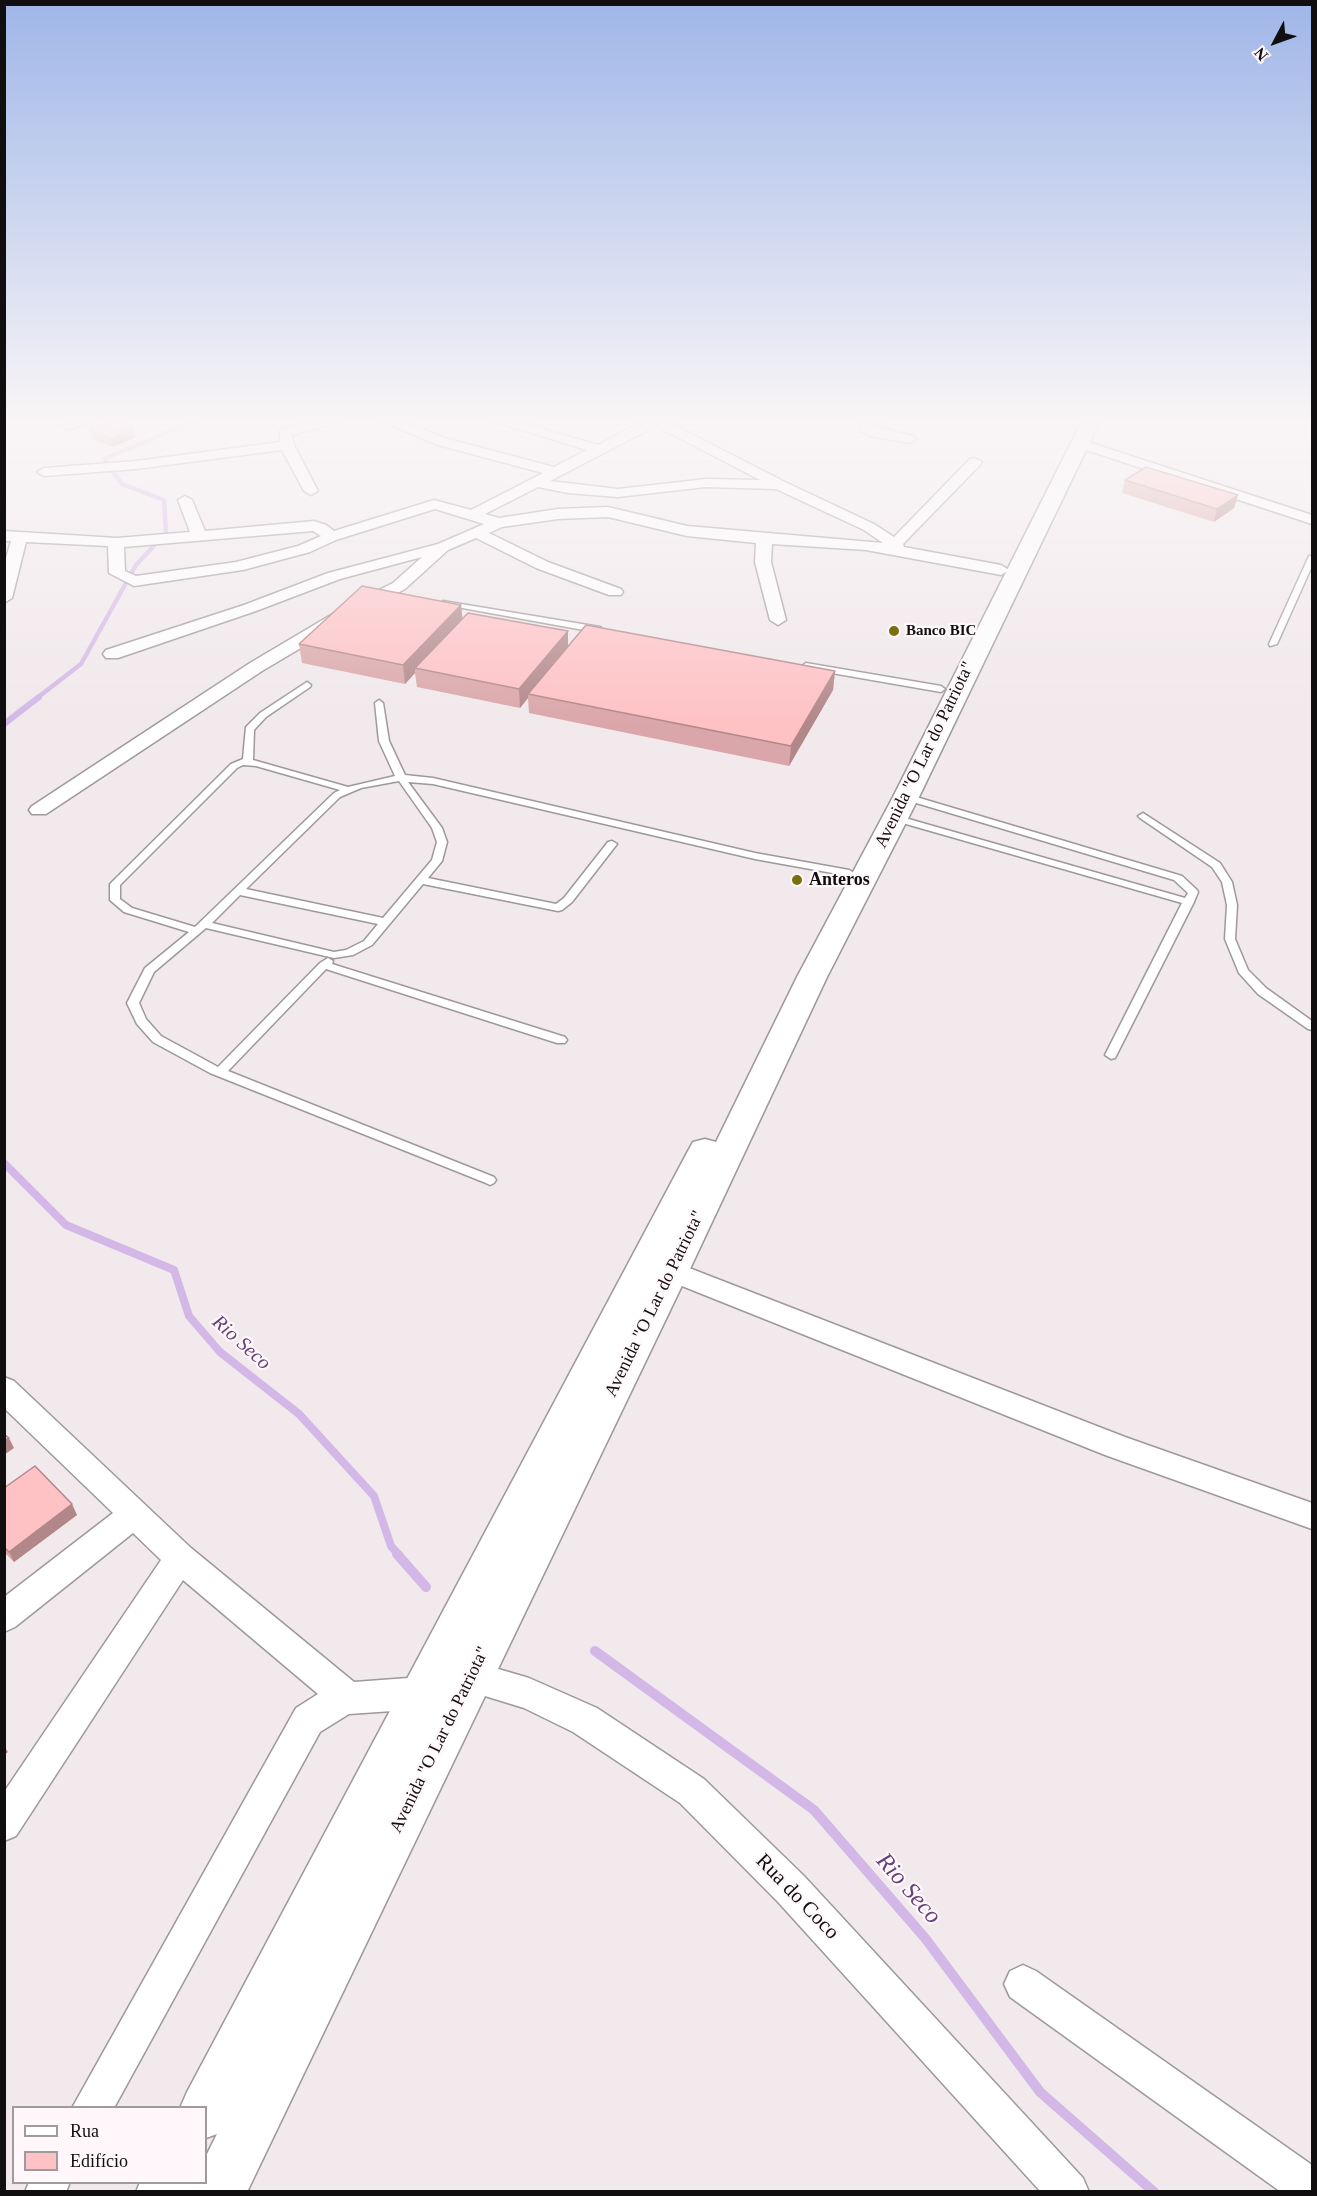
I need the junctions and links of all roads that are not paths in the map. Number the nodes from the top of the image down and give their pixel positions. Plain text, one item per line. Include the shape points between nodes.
1 (193, 519) edge
2 (392, 519) edge
3 (484, 519) edge
4 (521, 519) edge
5 (639, 519) edge
6 (853, 519) edge
7 (923, 519) edge
8 (1030, 519) edge
9 (1039, 519) edge
10 (498, 523) junction
11 (477, 533) junction
12 (12, 536) edge
13 (200, 536) junction
14 (331, 537) junction
15 (764, 539) junction
16 (116, 543) junction
17 (443, 547) junction
18 (898, 547) junction
19 (1312, 558) edge
20 (1001, 570) junction
21 (615, 592) dead end
22 (4, 598) edge
23 (437, 601) edge
24 (778, 620) dead end
25 (613, 632) edge
26 (1273, 644) dead end
27 (112, 654) dead end
28 (801, 665) edge
29 (307, 685) dead end
30 (941, 689) junction
31 (379, 703) dead end
32 (248, 761) junction
33 (401, 778) junction
34 (349, 790) junction
35 (901, 808) junction
36 (39, 810) dead end
37 (1143, 816) dead end
38 (612, 844) dead end
39 (849, 873) junction
40 (421, 880) junction
41 (238, 891) junction
42 (1189, 902) junction
43 (385, 922) junction
44 (201, 928) junction
45 (334, 955) junction
46 (324, 965) junction
47 (1312, 1026) edge
48 (561, 1040) dead end
49 (1111, 1055) dead end
50 (220, 1072) junction
51 (490, 1180) dead end
52 (671, 1271) junction
53 (4, 1389) edge
54 (134, 1514) junction
55 (1312, 1516) edge
56 (180, 1558) junction
57 (500, 1580) junction
58 (4, 1617) edge
59 (468, 1656) junction
60 (422, 1693) junction
61 (348, 1698) junction
62 (4, 1824) edge
63 (1023, 1984) dead end
64 (93, 2106) edge
65 (207, 2109) edge
66 (1312, 2189) edge
67 (217, 2192) edge
68 (1069, 2192) edge

1 - 13 street
2 - 14 street
3 - 10 street
4 - 10 street
5 - 15 street via 687,531
6 - 18 street
7 - 18 street
8 - 20 main road, Avenida "O Lar do Patriota"
9 - 35 main road, Avenida "O Lar do Patriota"
10 - 11 street
11 - 17 street
11 - 21 street via 542,565
12 - 16 street
12 - 22 street
13 - 14 street via 314,526
13 - 16 street
14 - 16 street via 304,549 237,567 134,581 117,573
15 - 18 street
15 - 24 street via 763,562
17 - 27 street via 334,576
17 - 36 street via 399,586 256,667
18 - 20 street
19 - 26 lane
20 - 30 main road, Avenida "O Lar do Patriota"
23 - 25 lane
28 - 30 lane
29 - 32 lane via 249,729
30 - 39 main road, Avenida "O Lar do Patriota"
31 - 33 lane via 384,741
32 - 34 lane
32 - 44 lane via 234,766 115,884 115,900 128,910
33 - 34 lane
33 - 39 lane via 433,781 755,856
33 - 40 lane via 431,819 441,842 437,861
34 - 41 lane via 330,802
35 - 42 lane
35 - 42 lane via 1178,878 1193,892
35 - 52 main road, Avenida "O Lar do Patriota" via 812,977
37 - 47 lane via 1216,865 1227,882 1232,905 1230,939 1243,971 1262,991
38 - 40 lane via 558,908
39 - 57 main road, Avenida "O Lar do Patriota"
40 - 43 lane
41 - 43 lane
41 - 44 lane
42 - 49 lane
43 - 45 lane via 368,943 349,953
44 - 45 lane
44 - 50 lane via 149,970 134,1004 141,1022 157,1039
45 - 46 lane
46 - 48 lane
46 - 50 lane
50 - 51 lane
52 - 55 street via 1115,1446
52 - 57 main road, Avenida "O Lar do Patriota"
53 - 54 street
54 - 56 street
54 - 58 street
56 - 61 street
56 - 62 street
57 - 59 main road, Avenida "O Lar do Patriota"
59 - 60 main road, Avenida "O Lar do Patriota"
59 - 67 main road, Avenida "O Lar do Patriota"
59 - 68 street, Rua do Coco via 530,1695 585,1720 692,1791 791,1889
60 - 61 street
60 - 65 main road, Avenida "O Lar do Patriota"
61 - 64 street via 308,1720
63 - 66 street

